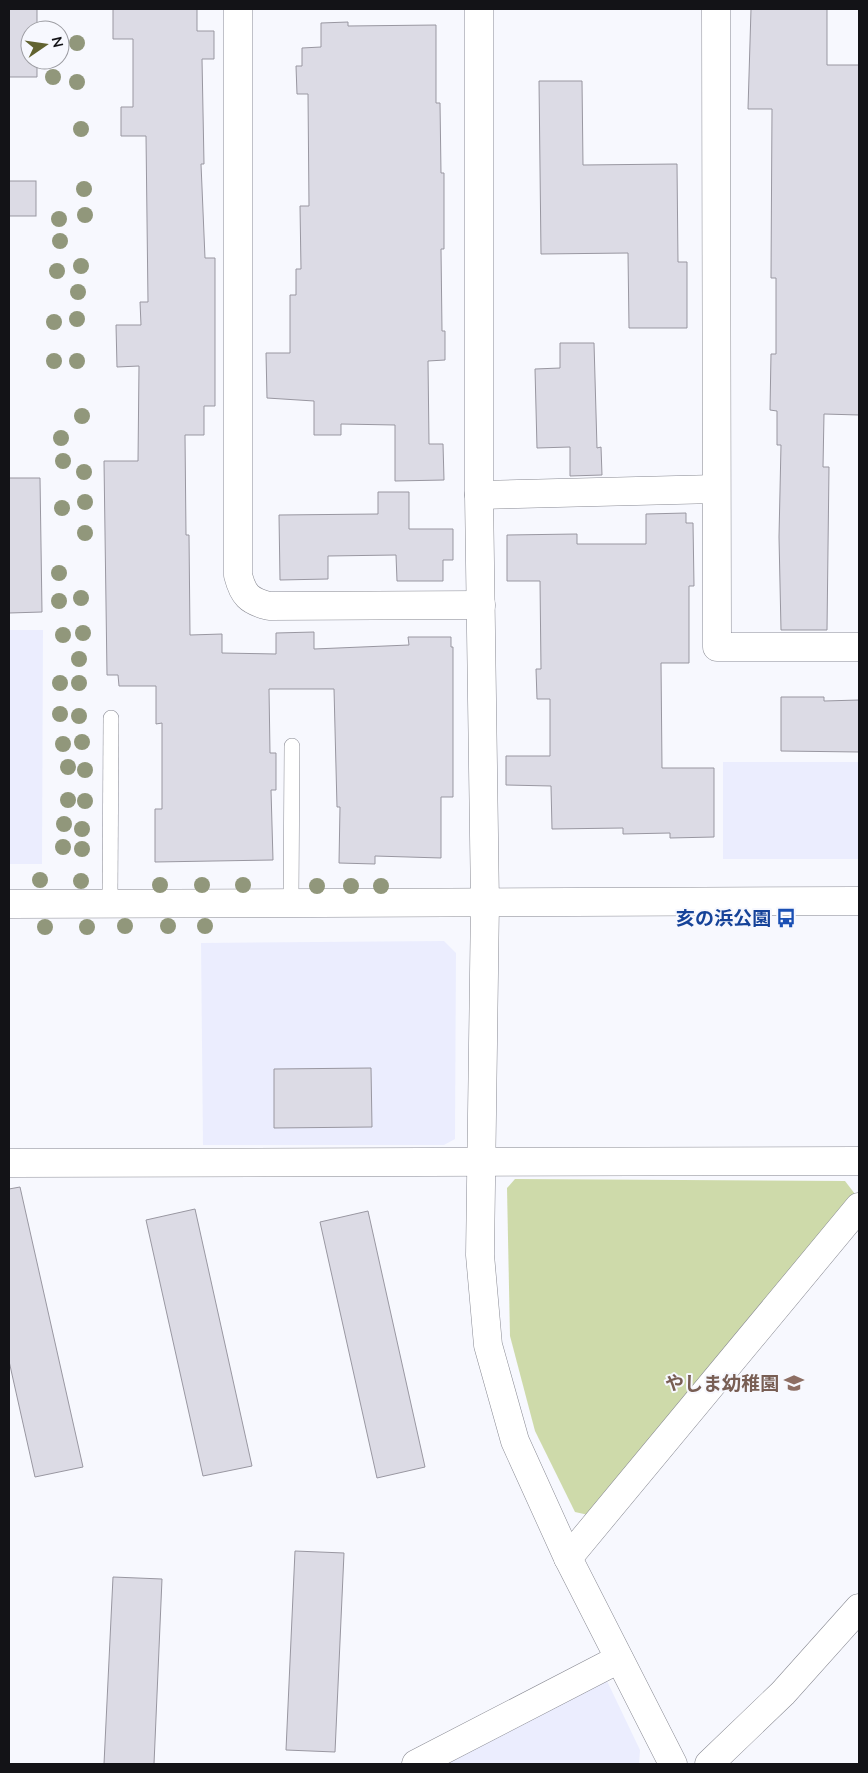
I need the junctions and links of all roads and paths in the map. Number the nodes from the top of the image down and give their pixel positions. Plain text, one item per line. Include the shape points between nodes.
1 (238, 9) edge
2 (479, 9) edge
3 (716, 9) edge
4 (716, 489) junction
5 (479, 495) junction
6 (481, 605) junction
7 (859, 647) edge
8 (111, 718) dead end
9 (292, 746) dead end
10 (859, 901) edge
11 (110, 902) junction
12 (292, 903) junction
13 (9, 904) edge
14 (485, 904) junction
15 (859, 1161) edge
16 (481, 1162) junction
17 (9, 1164) edge
18 (859, 1207) edge
19 (568, 1558) junction
20 (859, 1608) edge
21 (620, 1659) junction
22 (416, 1764) edge
23 (673, 1764) edge
24 (709, 1764) edge

1 - 6 street via 238,575 241,589 255,603 269,606
2 - 5 street
3 - 4 street
4 - 5 street
4 - 7 street via 717,647
5 - 6 street
6 - 14 street
8 - 11 lane
9 - 12 lane
10 - 14 street
11 - 12 street
11 - 13 street
12 - 14 street
14 - 16 street
15 - 16 street
16 - 17 street
16 - 19 street via 480,1255 488,1345 515,1441
18 - 19 street
19 - 21 street
20 - 24 street via 783,1693
21 - 22 street
21 - 23 street

